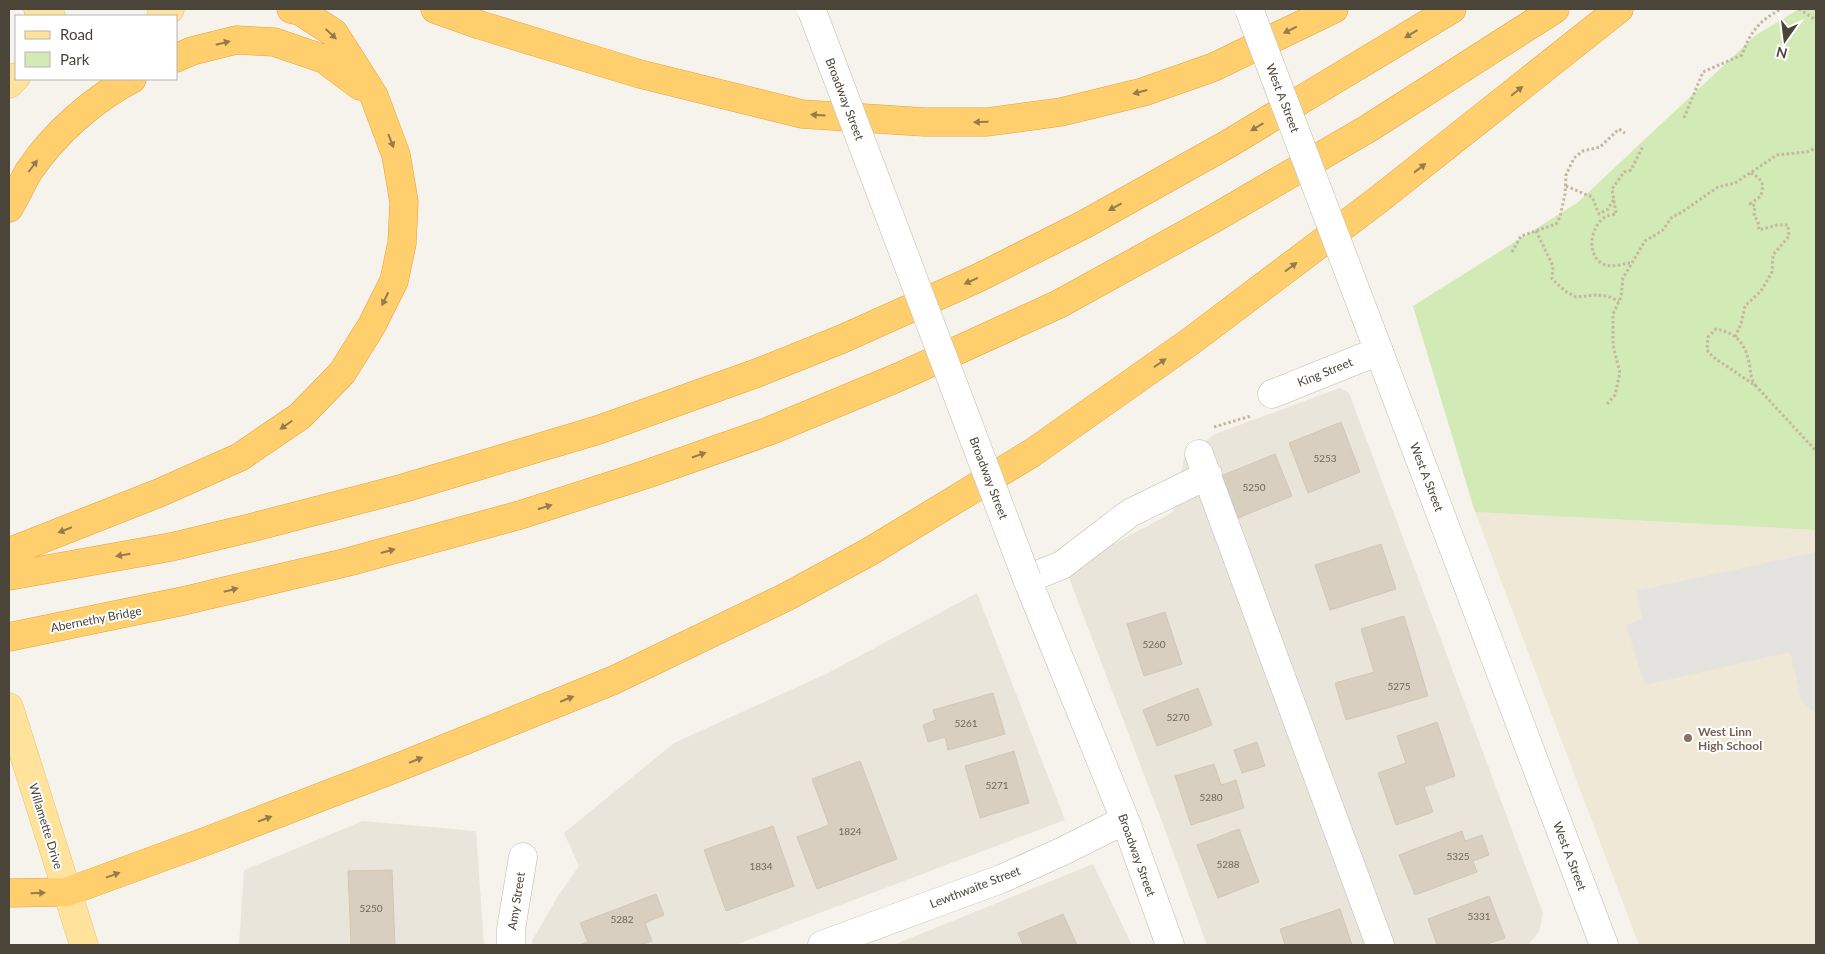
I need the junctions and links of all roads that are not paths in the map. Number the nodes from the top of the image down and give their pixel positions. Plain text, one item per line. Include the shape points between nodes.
1 (38, 9) edge
2 (290, 9) edge
3 (435, 9) edge
4 (1249, 9) edge
5 (1334, 9) edge
6 (1452, 9) edge
7 (1555, 9) edge
8 (1619, 9) edge
9 (812, 10) edge
10 (49, 15) edge
11 (178, 57) edge
12 (130, 80) edge
13 (374, 96) junction
14 (9, 208) edge
15 (1374, 339) junction
16 (1264, 404) road end
17 (9, 552) edge
18 (9, 576) edge
19 (1027, 579) junction
20 (9, 636) edge
21 (9, 707) edge
22 (1125, 820) junction
23 (523, 857) dead end
24 (67, 892) junction
25 (9, 893) edge
26 (84, 945) edge
27 (511, 945) edge
28 (822, 945) edge
29 (1170, 945) edge
30 (1380, 945) edge
31 (1604, 945) edge

1 - 10 main road
2 -> 13 highway via 334,34
5 -> 3 highway via 1214,67 1144,92 1061,112 987,122 802,114 640,74
4 - 15 street, West A Street, bridge
6 -> 18 highway via 1228,144 1085,224 978,278 758,373 598,430 404,488 171,547
20 -> 7 highway, Abernethy Bridge via 183,601 348,562 520,515 769,431 899,377 1059,304 1370,128
24 -> 8 highway via 212,840 614,680 786,597 869,552 1032,453 1191,341 1378,200
9 - 19 street, Broadway Street, bridge
11 -> 13 highway via 236,40 274,42 324,59
14 -> 12 highway via 30,170 65,127 110,90
13 -> 17 highway via 396,154 404,202 402,244 394,281 342,373 300,416 240,457
15 - 16 street, King Street
15 - 31 street, West A Street
19 - 22 street, Broadway Street
19 - 30 street via 1062,565 1130,513 1203,464
21 - 24 main road, Willamette Drive
22 - 28 street, Lewthwaite Street via 1001,879
22 - 29 street, Broadway Street
23 - 27 street, Amy Street
25 -> 24 highway
24 - 26 main road, Willamette Drive

